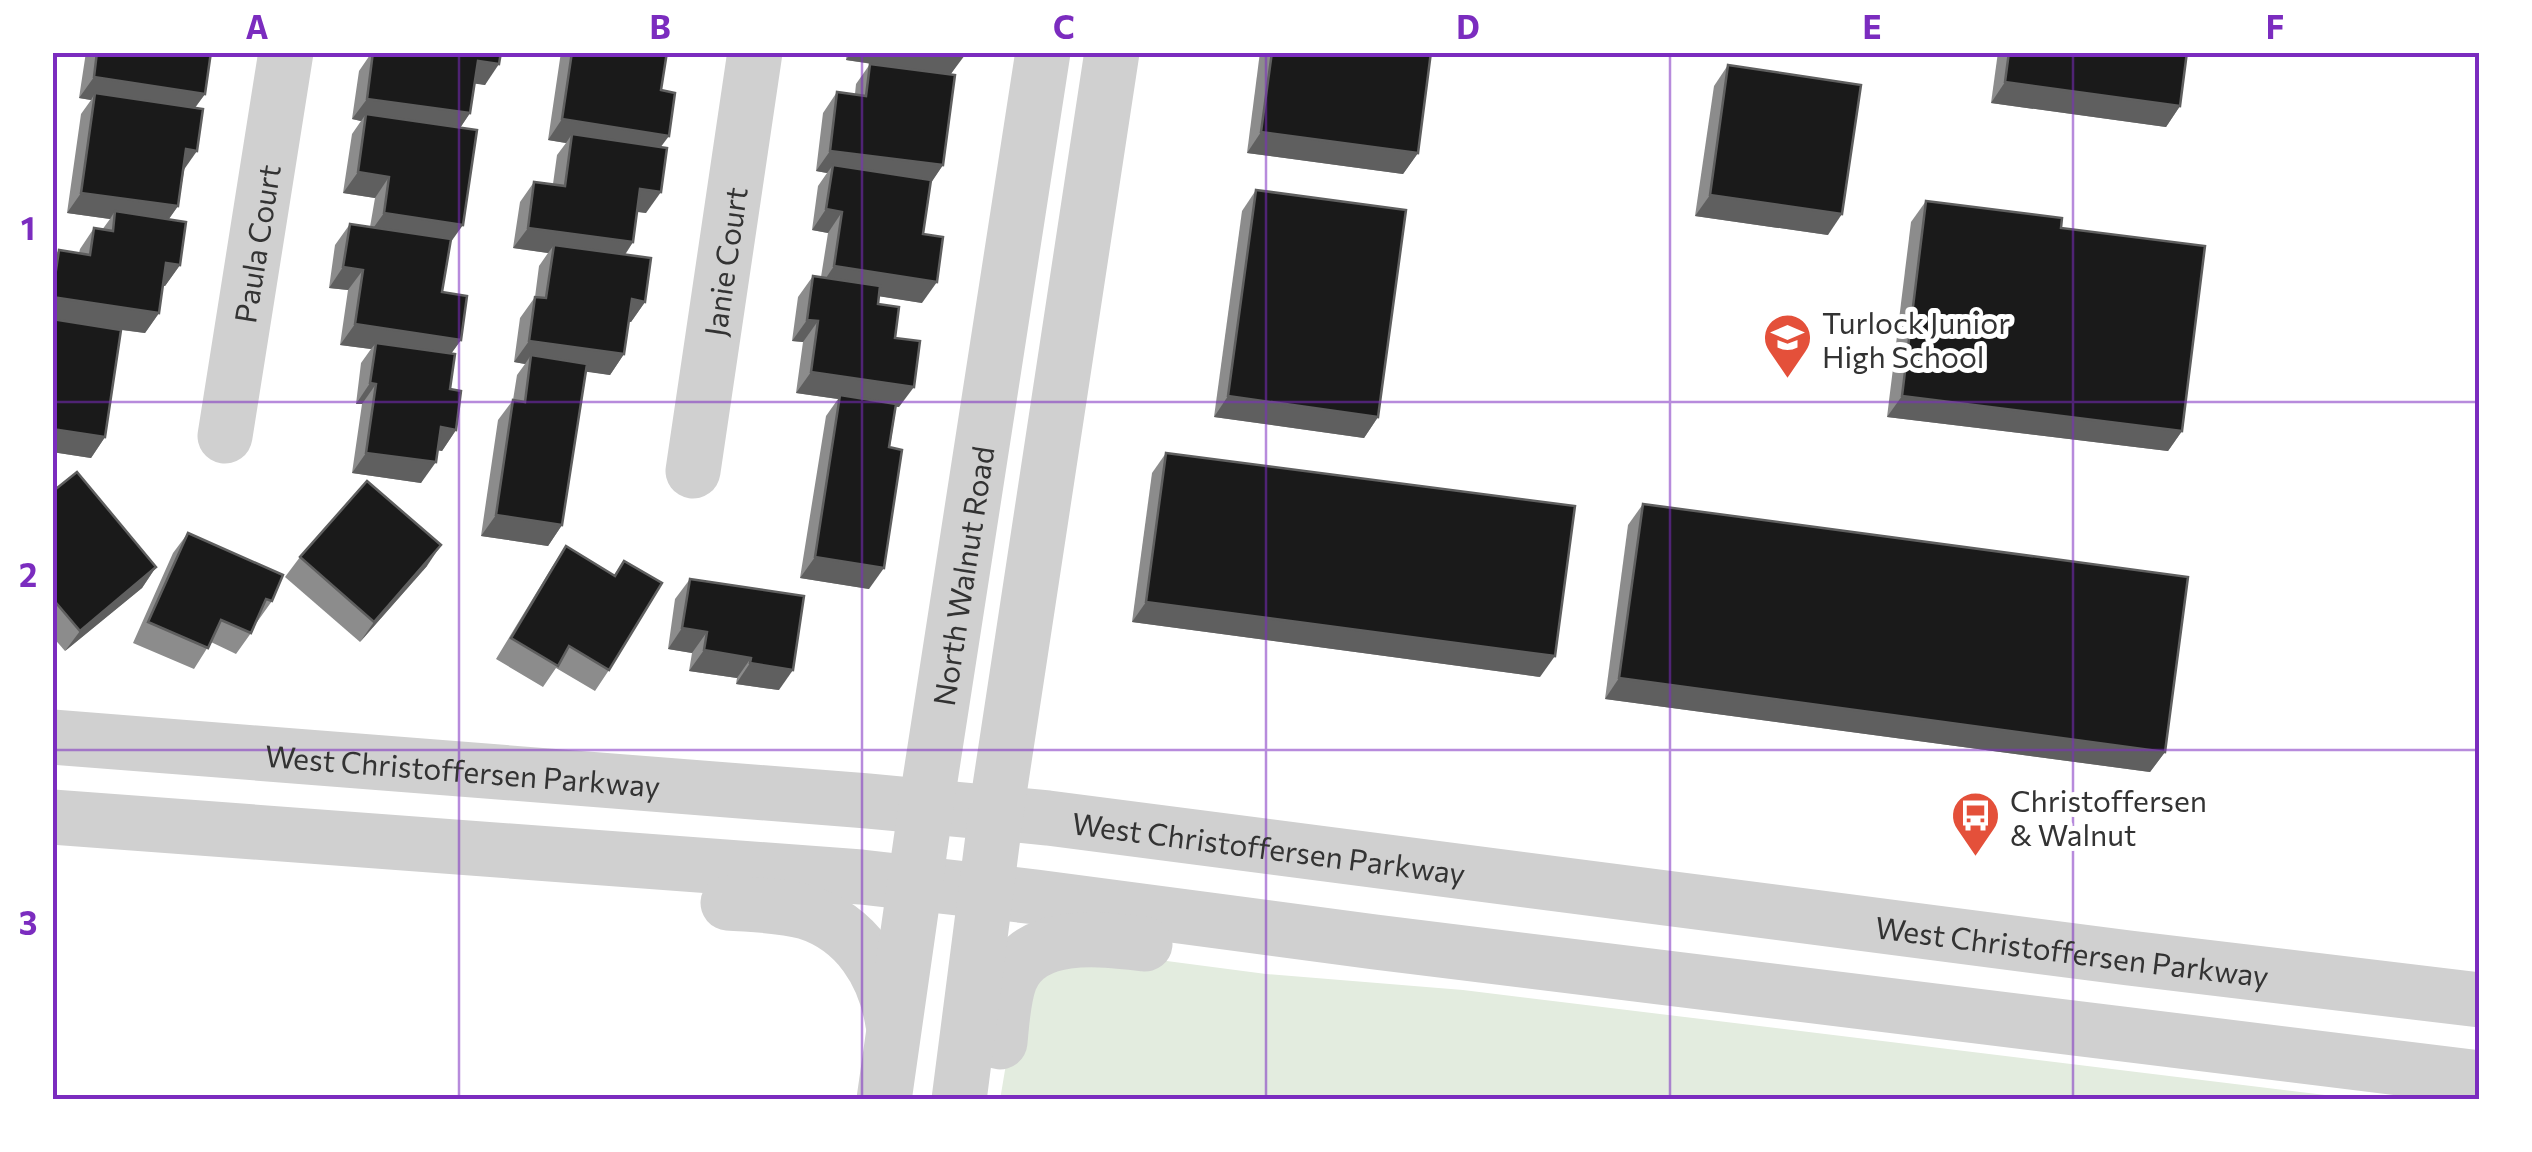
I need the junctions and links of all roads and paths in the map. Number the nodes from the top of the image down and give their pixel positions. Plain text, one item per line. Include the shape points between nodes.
1 (286, 52) edge
2 (756, 52) edge
3 (1043, 52) edge
4 (1112, 52) edge
5 (226, 436) dead end
6 (693, 471) dead end
7 (52, 738) edge
8 (926, 806) junction
9 (996, 813) junction
10 (52, 817) edge
11 (408, 844) junction
12 (914, 883) junction
13 (986, 891) junction
14 (1375, 942) junction
15 (2480, 1000) edge
16 (894, 1032) junction
17 (2480, 1078) edge
18 (884, 1100) edge
19 (959, 1100) edge
20 (992, 1100) edge

1 - 5 street, Paula Court
2 - 6 street, Janie Court
3 - 8 street, North Walnut Road
4 - 9 street
7 - 8 street, West Christoffersen Parkway
8 - 9 street, West Christoffersen Parkway
8 - 12 street, North Walnut Road
9 - 13 street
9 - 15 street, West Christoffersen Parkway
10 - 11 street
11 - 12 street
11 - 16 street via 464,882 810,914 840,928 870,958
12 - 13 street
12 - 16 street, North Walnut Road
13 - 14 street
13 - 19 street
14 - 17 street
14 - 20 street via 1271,960 1104,939 1047,946 1018,965 1010,979
16 - 18 street, North Walnut Road

